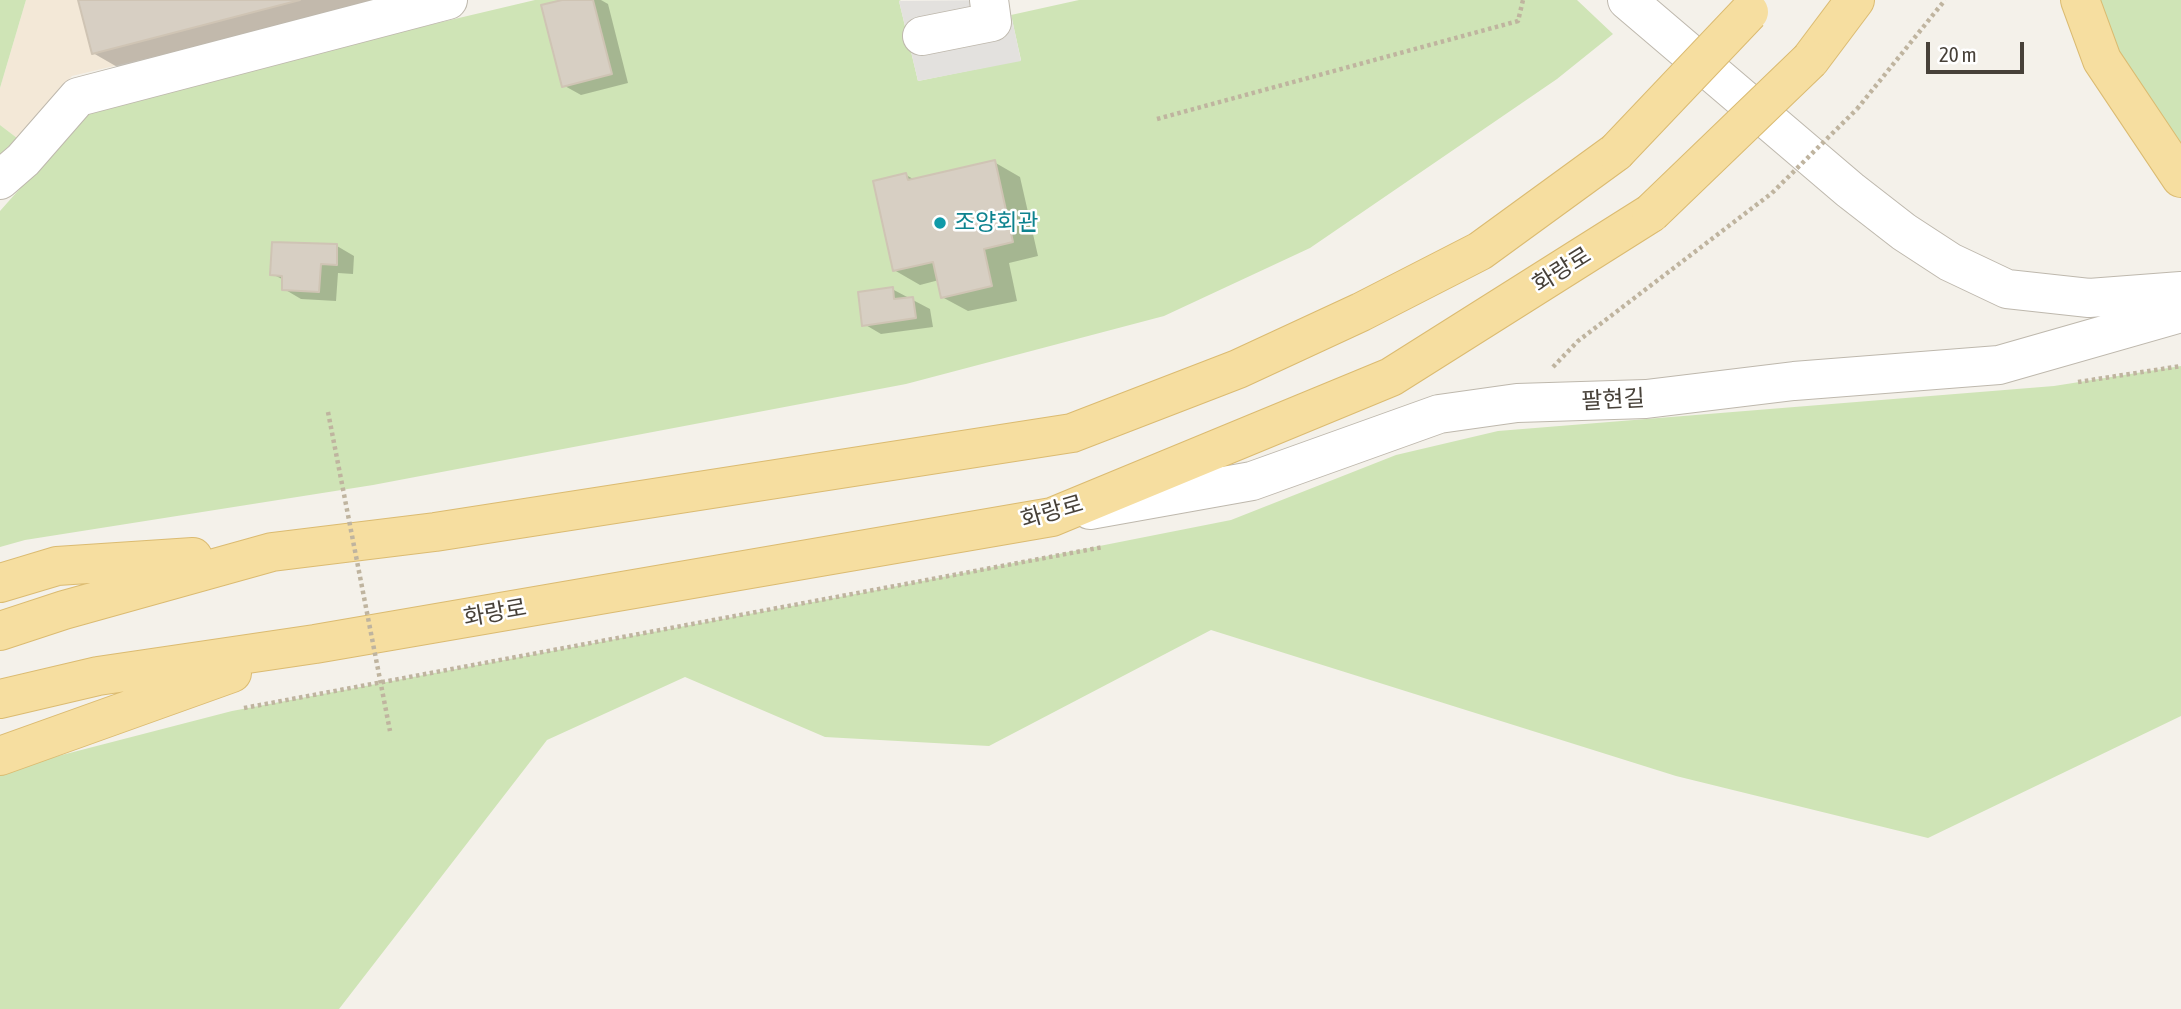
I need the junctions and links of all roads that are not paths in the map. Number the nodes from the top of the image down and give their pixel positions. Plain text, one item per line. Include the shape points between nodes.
1 (449, 0) edge
2 (989, 0) edge
3 (1627, 0) edge
4 (1855, 0) edge
5 (2080, 0) edge
6 (1754, 6) edge
7 (922, 36) dead end
8 (2181, 178) edge
9 (0, 180) edge
10 (2181, 291) edge
11 (2181, 313) edge
12 (1052, 517) junction
13 (272, 552) junction
14 (0, 583) edge
15 (0, 631) edge
16 (315, 643) junction
17 (0, 699) edge
18 (0, 756) edge

1 - 9 street via 78,96
2 - 7 street via 992,22
3 - 10 street via 1850,190 1950,262 2007,289 2089,298
4 - 12 main road, 화랑로, bridge via 1810,60 1651,213 1391,377
5 - 8 main road via 2102,60
6 - 13 main road, bridge via 1616,152 1480,251 1238,369 1072,433
11 - 12 street, 팔현길 via 1999,365 1439,414 1252,481
12 - 16 main road, 화랑로
13 - 14 main road via 57,566
13 - 15 main road
16 - 17 main road, 화랑로 via 98,676
16 - 18 main road

